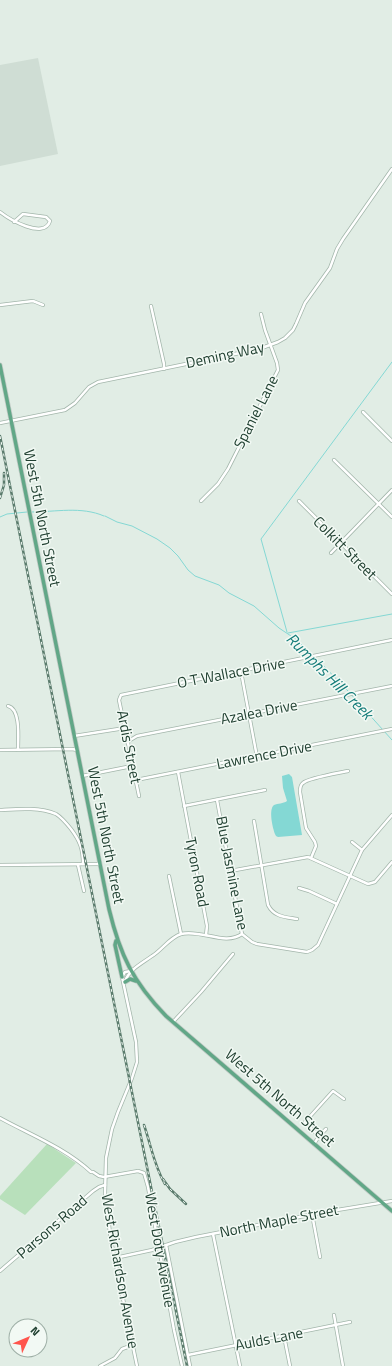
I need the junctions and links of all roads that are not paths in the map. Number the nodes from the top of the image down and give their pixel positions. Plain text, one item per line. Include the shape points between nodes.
1 (392, 169) edge
2 (0, 212) edge
3 (14, 222) junction
4 (0, 305) edge
5 (43, 305) dead end
6 (151, 306) dead end
7 (261, 314) dead end
8 (271, 346) junction
9 (0, 365) edge
10 (164, 369) junction
11 (363, 412) dead end
12 (11, 420) junction
13 (0, 423) edge
14 (392, 441) edge
15 (334, 460) dead end
16 (392, 490) edge
17 (201, 502) dead end
18 (299, 502) dead end
19 (379, 504) junction
20 (392, 517) edge
21 (341, 542) junction
22 (331, 553) dead end
23 (392, 594) edge
24 (392, 640) edge
25 (239, 672) junction
26 (392, 686) edge
27 (120, 698) joint
28 (8, 706) dead end
29 (249, 714) junction
30 (124, 728) junction
31 (392, 730) edge
32 (74, 736) junction
33 (127, 742) junction
34 (18, 749) junction
35 (0, 750) edge
36 (77, 750) junction
37 (258, 757) junction
38 (132, 766) junction
39 (348, 771) dead end
40 (178, 772) junction
41 (82, 776) junction
42 (136, 780) junction
43 (265, 790) dead end
44 (139, 796) dead end
45 (218, 800) junction
46 (184, 807) junction
47 (0, 810) edge
48 (392, 814) edge
49 (254, 821) dead end
50 (352, 842) dead end
51 (362, 850) junction
52 (311, 858) junction
53 (392, 862) edge
54 (78, 864) junction
55 (83, 864) junction
56 (100, 864) junction
57 (0, 865) edge
58 (262, 865) junction
59 (230, 871) junction
60 (169, 876) dead end
61 (350, 876) junction
62 (299, 888) dead end
63 (84, 891) dead end
64 (337, 904) junction
65 (297, 919) dead end
66 (181, 934) junction
67 (242, 934) junction
68 (206, 935) junction
69 (116, 940) junction
70 (233, 954) dead end
71 (131, 971) junction
72 (122, 977) junction
73 (137, 981) junction
74 (125, 982) junction
75 (125, 990) junction
76 (173, 1022) junction
77 (344, 1099) dead end
78 (0, 1118) edge
79 (326, 1128) dead end
80 (319, 1136) junction
81 (314, 1144) junction
82 (105, 1177) junction
83 (105, 1185) junction
84 (392, 1201) edge
85 (382, 1202) junction
86 (392, 1210) edge
87 (312, 1214) junction
88 (213, 1234) junction
89 (166, 1245) junction
90 (160, 1248) junction
91 (320, 1257) dead end
92 (115, 1258) junction
93 (0, 1271) edge
94 (334, 1315) dead end
95 (350, 1322) dead end
96 (336, 1325) junction
97 (284, 1336) junction
98 (133, 1345) junction
99 (236, 1345) junction
100 (188, 1354) junction
101 (100, 1366) edge
102 (137, 1366) edge
103 (182, 1366) edge
104 (190, 1366) edge
105 (240, 1366) edge
106 (290, 1366) edge
107 (343, 1366) edge

1 - 8 street, Deming Way via 343,239 330,268 305,303 293,330
2 - 3 street
3 - 3 street via 37,228 46,227 50,221 46,216 23,214
4 - 5 street via 32,300
6 - 10 street
7 - 8 street, Spaniel Lane
8 - 10 street, Deming Way
8 - 17 street, Spaniel Lane via 278,370 227,470
9 - 12 main road, West 5th North Street
10 - 12 street, Deming Way via 98,382 90,386 65,410
11 - 14 street
12 - 13 street, Deming Way
12 - 32 main road, West 5th North Street
15 - 19 street
16 - 19 street
18 - 21 street, Colkitt Street
19 - 20 street
19 - 21 street
21 - 22 street
21 - 23 street, Colkitt Street
24 - 25 street, O T Wallace Drive
25 - 27 street, O T Wallace Drive via 127,693
25 - 29 street
26 - 29 street, Azalea Drive
27 - 30 street, Ardis Street
28 - 34 street via 14,709 18,723
29 - 33 street, Azalea Drive via 137,736
29 - 37 street
30 - 32 street
30 - 33 street, Ardis Street
31 - 37 street, Lawrence Drive
32 - 36 main road, West 5th North Street
33 - 38 street, Ardis Street
34 - 35 street
34 - 36 street
36 - 41 main road, West 5th North Street
37 - 40 street, Lawrence Drive
38 - 41 street
38 - 42 street, Ardis Street
39 - 52 street via 309,779 302,783 300,792 306,828 316,846
40 - 42 street, Lawrence Drive
40 - 46 street, Tyron Road
41 - 56 main road, West 5th North Street
42 - 44 street, Ardis Street
43 - 45 street
45 - 46 street
45 - 59 street, Blue Jasmine Lane
46 - 68 street, Tyron Road via 207,926
47 - 55 street via 37,810 57,815 78,838 83,851
48 - 51 street, Blue Jasmine Lane
49 - 58 street
50 - 51 street
51 - 61 street, Blue Jasmine Lane
52 - 58 street
52 - 61 street
53 - 61 street via 372,884
54 - 55 street
54 - 57 street
54 - 63 street
55 - 56 street
56 - 69 main road, West 5th North Street
58 - 59 street
58 - 65 street via 268,905 276,915
59 - 67 street, Blue Jasmine Lane
60 - 66 street
61 - 64 street, Blue Jasmine Lane
62 - 64 street
64 - 67 street, Blue Jasmine Lane via 313,952 257,944
66 - 68 street
66 - 71 street
67 - 68 street via 229,938
69 - 71 main road, West 5th North Street
69 - 72 main road
70 - 76 street
71 - 72 street via 124,972
71 - 73 main road, West 5th North Street
71 - 74 street, West Richardson Avenue
72 - 75 street, West Richardson Avenue
73 - 74 main road via 130,979
73 - 76 main road, West 5th North Street
74 - 75 street, West Richardson Avenue
75 - 82 street, West Richardson Avenue via 136,1042 137,1062 112,1130
76 - 81 main road, West 5th North Street
77 - 80 street via 333,1091 305,1122
78 - 82 street via 58,1148 90,1172
79 - 80 street
80 - 81 street
81 - 85 main road, West 5th North Street
82 - 83 street, West Richardson Avenue
82 - 90 street, West Doty Avenue via 138,1171 144,1173
83 - 92 street, West Richardson Avenue via 107,1215
83 - 93 street, Parsons Road via 93,1191
84 - 85 street, North Maple Street
85 - 86 main road, West 5th North Street
85 - 87 street, North Maple Street
87 - 88 street, North Maple Street
87 - 91 street
88 - 89 street, North Maple Street
88 - 99 street
89 - 90 street, North Maple Street
89 - 100 street
90 - 92 street, North Maple Street
90 - 103 street, West Doty Avenue
92 - 98 street, West Richardson Avenue
94 - 96 street
95 - 96 street, Aulds Lane
96 - 97 street, Aulds Lane
96 - 107 street
97 - 99 street, Aulds Lane
97 - 106 street
98 - 101 street via 122,1349 115,1358
98 - 102 street, West Richardson Avenue
99 - 100 street, Aulds Lane
99 - 105 street
100 - 104 street

